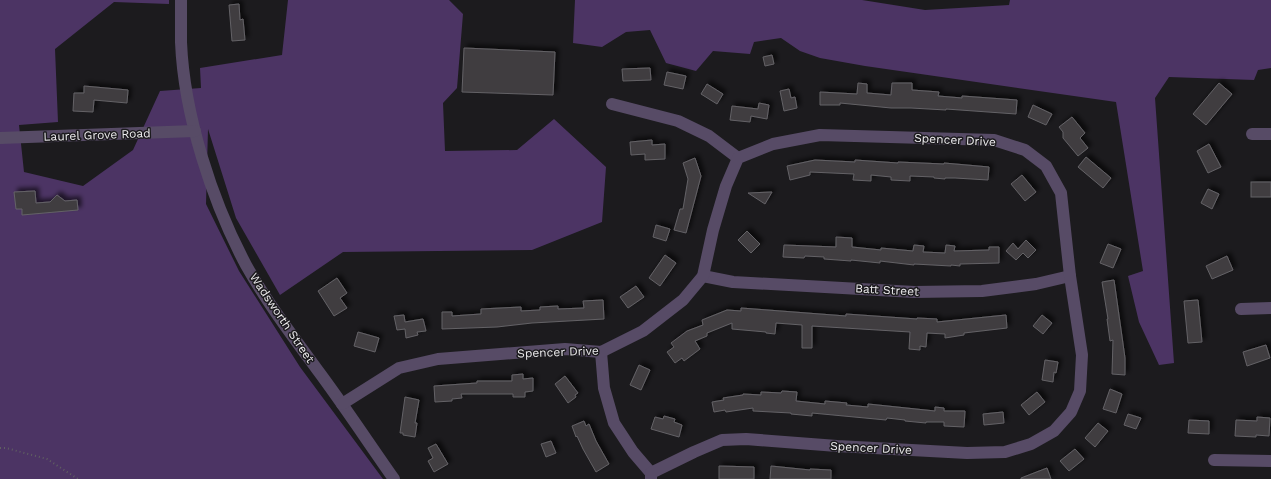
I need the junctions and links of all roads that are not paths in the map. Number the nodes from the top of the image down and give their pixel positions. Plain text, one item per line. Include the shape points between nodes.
1 (181, 0) edge
2 (612, 104) dead end
3 (195, 131) junction
4 (1252, 134) dead end
5 (1271, 134) edge
6 (0, 138) edge
7 (738, 158) junction
8 (703, 276) junction
9 (1070, 276) junction
10 (1271, 308) edge
11 (1241, 309) dead end
12 (601, 352) junction
13 (342, 404) junction
14 (1214, 460) dead end
15 (1271, 461) edge
16 (651, 476) edge
17 (394, 479) edge

1 - 3 street, Wadsworth Street via 181,44
2 - 7 street via 678,121 709,136
3 - 6 street, Laurel Grove Road
3 - 13 street, Wadsworth Street via 223,216 246,264 268,302
4 - 5 street
7 - 8 street, Spencer Drive via 726,186
7 - 9 street, Spencer Drive via 772,144 820,135 994,140 1026,150 1046,166 1061,193
8 - 9 street, Batt Street via 733,282 914,292 982,291 1036,284
8 - 12 street, Spencer Drive via 683,300 643,331
9 - 16 street, Spencer Drive via 1082,355 1080,391 1071,412 1054,431 1031,444 1005,452 967,453 746,439 722,440
10 - 11 street
12 - 13 street, Spencer Drive via 565,349 438,359 399,368
12 - 16 street via 604,388 614,423
13 - 17 street, Wadsworth Street
14 - 15 street

